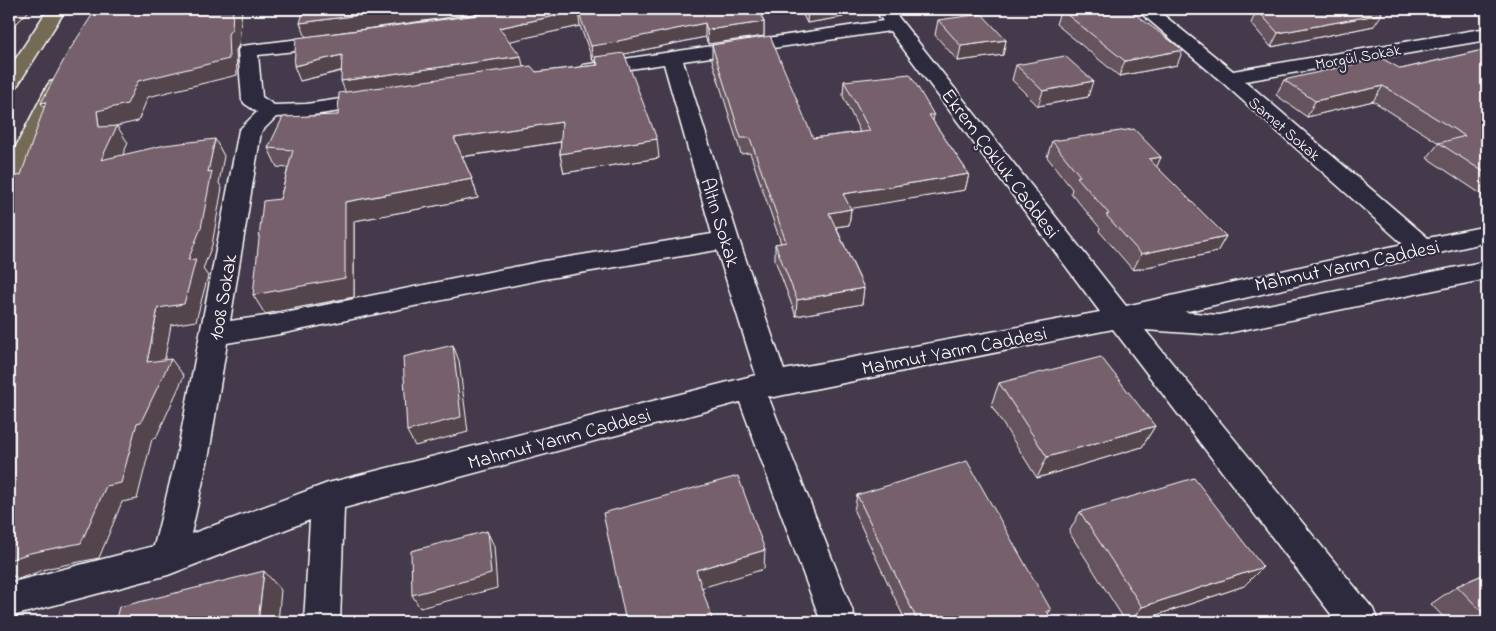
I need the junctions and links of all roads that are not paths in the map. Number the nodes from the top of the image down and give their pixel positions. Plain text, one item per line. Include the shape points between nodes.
1 (57, 9) edge
2 (1145, 9) edge
3 (890, 17) edge
4 (1487, 34) edge
5 (351, 39) edge
6 (672, 58) junction
7 (68, 66) edge
8 (570, 72) edge
9 (1228, 78) junction
10 (9, 84) edge
11 (394, 97) edge
12 (270, 111) junction
13 (14, 163) edge
14 (9, 189) edge
15 (1487, 234) edge
16 (726, 240) junction
17 (1424, 248) junction
18 (1487, 270) edge
19 (1120, 318) junction
20 (215, 334) junction
21 (762, 387) junction
22 (328, 498) junction
23 (168, 559) junction
24 (9, 600) edge
25 (322, 622) edge
26 (838, 622) edge
27 (1360, 622) edge

1 - 10 main road
2 - 9 street, Samet Sokak
3 - 6 street
3 - 19 street, Ekrem Çokluk Caddesi
4 - 9 street, Morgül Sokak
5 - 12 street via 248,50 252,100
6 - 8 street
6 - 16 street, Altın Sokak
7 - 13 main road
9 - 17 street, Samet Sokak
11 - 12 street via 306,110
12 - 20 street, 1008 Sokak via 250,130
13 - 14 main road
15 - 17 street, Mahmut Yarım Caddesi
16 - 20 street via 544,270 280,324
16 - 21 street, Altın Sokak
17 - 19 street, Mahmut Yarım Caddesi
18 - 19 street, Mahmut Yarım Caddesi via 1218,325
19 - 21 street, Mahmut Yarım Caddesi
19 - 27 street, Ekrem Çokluk Caddesi
20 - 23 street, 1008 Sokak via 194,454
21 - 22 street, Mahmut Yarım Caddesi
21 - 26 street, Altın Sokak
22 - 23 street, Mahmut Yarım Caddesi
22 - 25 street
23 - 24 street, Mahmut Yarım Caddesi

